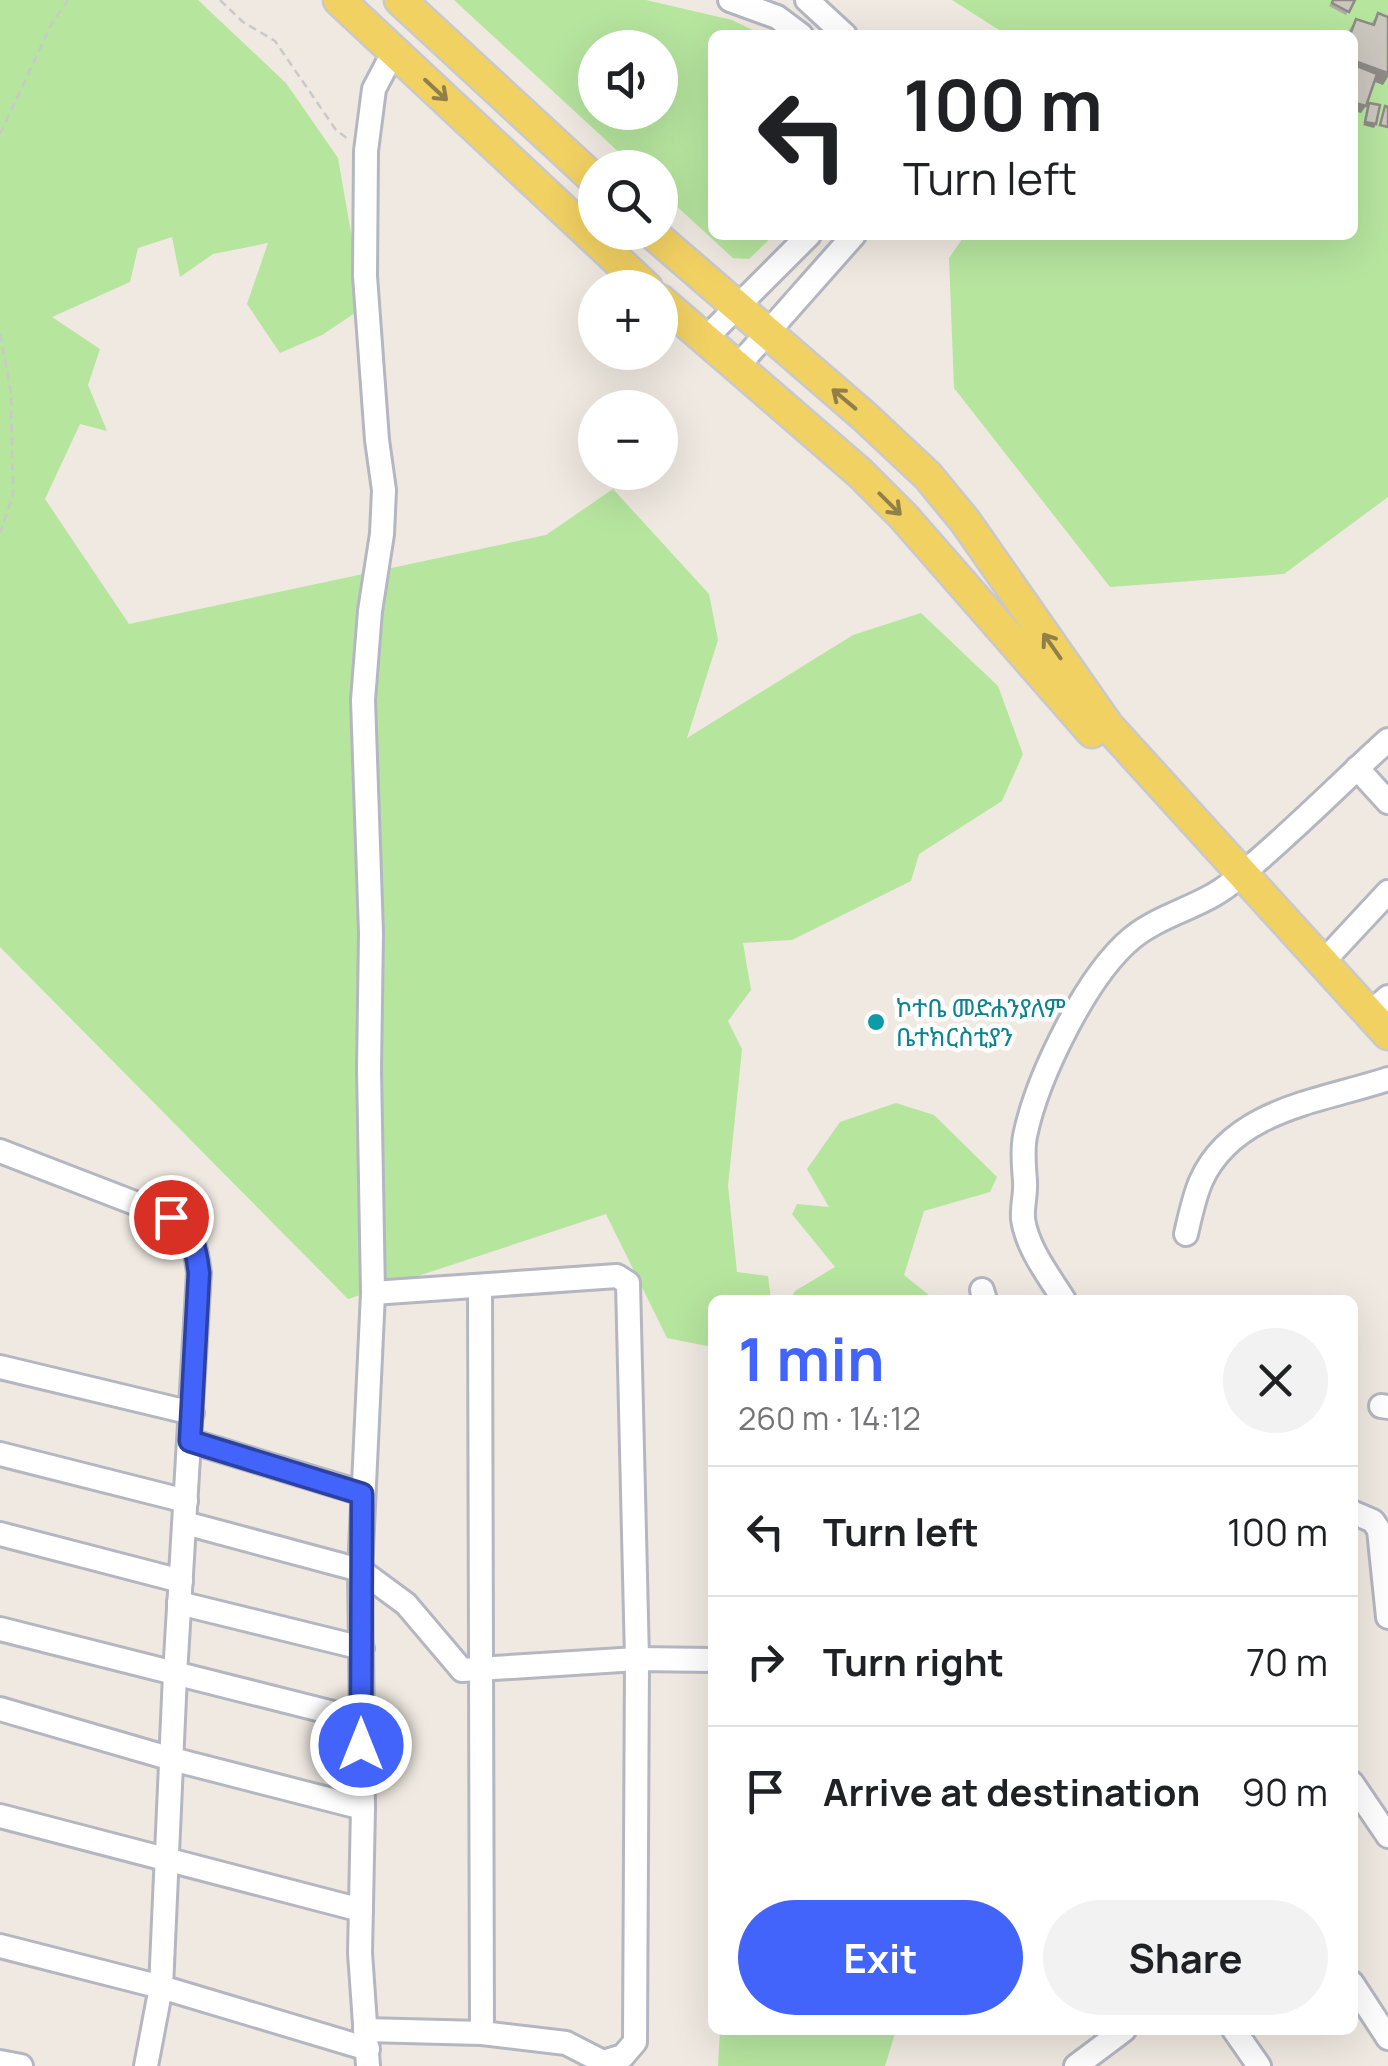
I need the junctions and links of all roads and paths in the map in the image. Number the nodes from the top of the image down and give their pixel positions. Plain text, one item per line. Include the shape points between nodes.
1 (68, 0) edge
2 (220, 0) edge
3 (338, 0) edge
4 (400, 0) edge
5 (730, 0) edge
6 (806, 0) edge
7 (794, 30) edge
8 (839, 30) edge
9 (394, 52) junction
10 (0, 134) edge
11 (366, 151) junction
12 (578, 164) edge
13 (804, 240) edge
14 (850, 240) edge
15 (672, 250) edge
16 (628, 270) edge
17 (736, 308) junction
18 (678, 316) edge
19 (766, 333) junction
20 (0, 334) edge
21 (705, 340) junction
22 (737, 366) junction
23 (0, 533) edge
24 (1103, 732) junction
25 (1388, 740) edge
26 (1357, 768) junction
27 (1388, 802) edge
28 (1234, 881) junction
29 (1388, 892) edge
30 (1321, 964) junction
31 (1382, 1015) edge
32 (1388, 1061) edge
33 (1388, 1079) edge
34 (0, 1151) edge
35 (1186, 1234) dead end
36 (480, 1286) junction
37 (373, 1293) junction
38 (1061, 1295) edge
39 (0, 1367) edge
40 (192, 1413) junction
41 (190, 1441) junction
42 (0, 1454) edge
43 (362, 1494) junction
44 (186, 1512) junction
45 (1371, 1512) edge
46 (0, 1534) edge
47 (360, 1570) junction
48 (180, 1592) junction
49 (1388, 1617) edge
50 (0, 1630) edge
51 (362, 1648) junction
52 (636, 1658) junction
53 (708, 1660) edge
54 (482, 1669) junction
55 (174, 1675) junction
56 (0, 1709) edge
57 (361, 1720) junction
58 (172, 1759) junction
59 (1358, 1792) edge
60 (363, 1808) junction
61 (0, 1816) edge
62 (1388, 1836) edge
63 (165, 1859) junction
64 (361, 1910) junction
65 (0, 1946) edge
66 (161, 1987) junction
67 (1358, 1992) edge
68 (482, 2033) junction
69 (1117, 2035) edge
70 (1237, 2035) edge
71 (1388, 2038) edge
72 (367, 2048) edge
73 (0, 2062) edge
74 (21, 2066) edge
75 (146, 2066) edge
76 (1076, 2066) edge
77 (1259, 2066) edge

1 - 10 path
2 - 11 path via 275,42 336,130
3 - 9 main road
4 - 12 main road
5 - 7 street
6 - 8 street
9 - 11 street via 374,89
9 -> 16 main road
11 - 37 street via 365,276 384,490 363,700
13 - 17 street
14 - 19 street
15 - 17 main road
17 - 19 main road
17 - 21 street
18 - 21 main road
19 - 22 street
24 -> 19 main road via 965,521 928,476
20 - 23 path via 10,392 13,495
21 - 22 main road
22 -> 24 main road via 860,473
24 - 28 main road
25 - 26 street
26 - 27 street
26 - 28 street
28 - 30 main road
28 - 32 main road
28 - 38 street via 1122,948 1052,1058 1025,1135 1024,1220
29 - 30 street
30 - 31 main road
33 - 35 street via 1256,1121 1216,1156 1201,1181
34 - 40 street via 186,1226 199,1273
36 - 37 street
36 - 52 street via 616,1276 628,1283
36 - 54 street
37 - 43 street
39 - 40 street
40 - 41 street
41 - 43 street
41 - 44 street
42 - 44 street
43 - 47 street
44 - 47 street
44 - 48 street
45 - 49 street via 1382,1545
46 - 48 street
47 - 51 street
47 - 54 street via 406,1604 462,1670
48 - 51 street
48 - 55 street
50 - 55 street
51 - 57 street
52 - 53 street
52 - 54 street
52 - 68 street via 635,2042 623,2056 603,2062 566,2043
54 - 68 street
55 - 57 street
55 - 58 street
56 - 58 street
57 - 60 street
58 - 60 street
58 - 63 street
59 - 62 street
60 - 64 street
61 - 63 street
63 - 64 street
63 - 66 street
64 - 72 street
65 - 66 street
66 - 72 street
66 - 75 street
67 - 71 street
68 - 72 street
69 - 76 street
70 - 77 street
73 - 74 street

